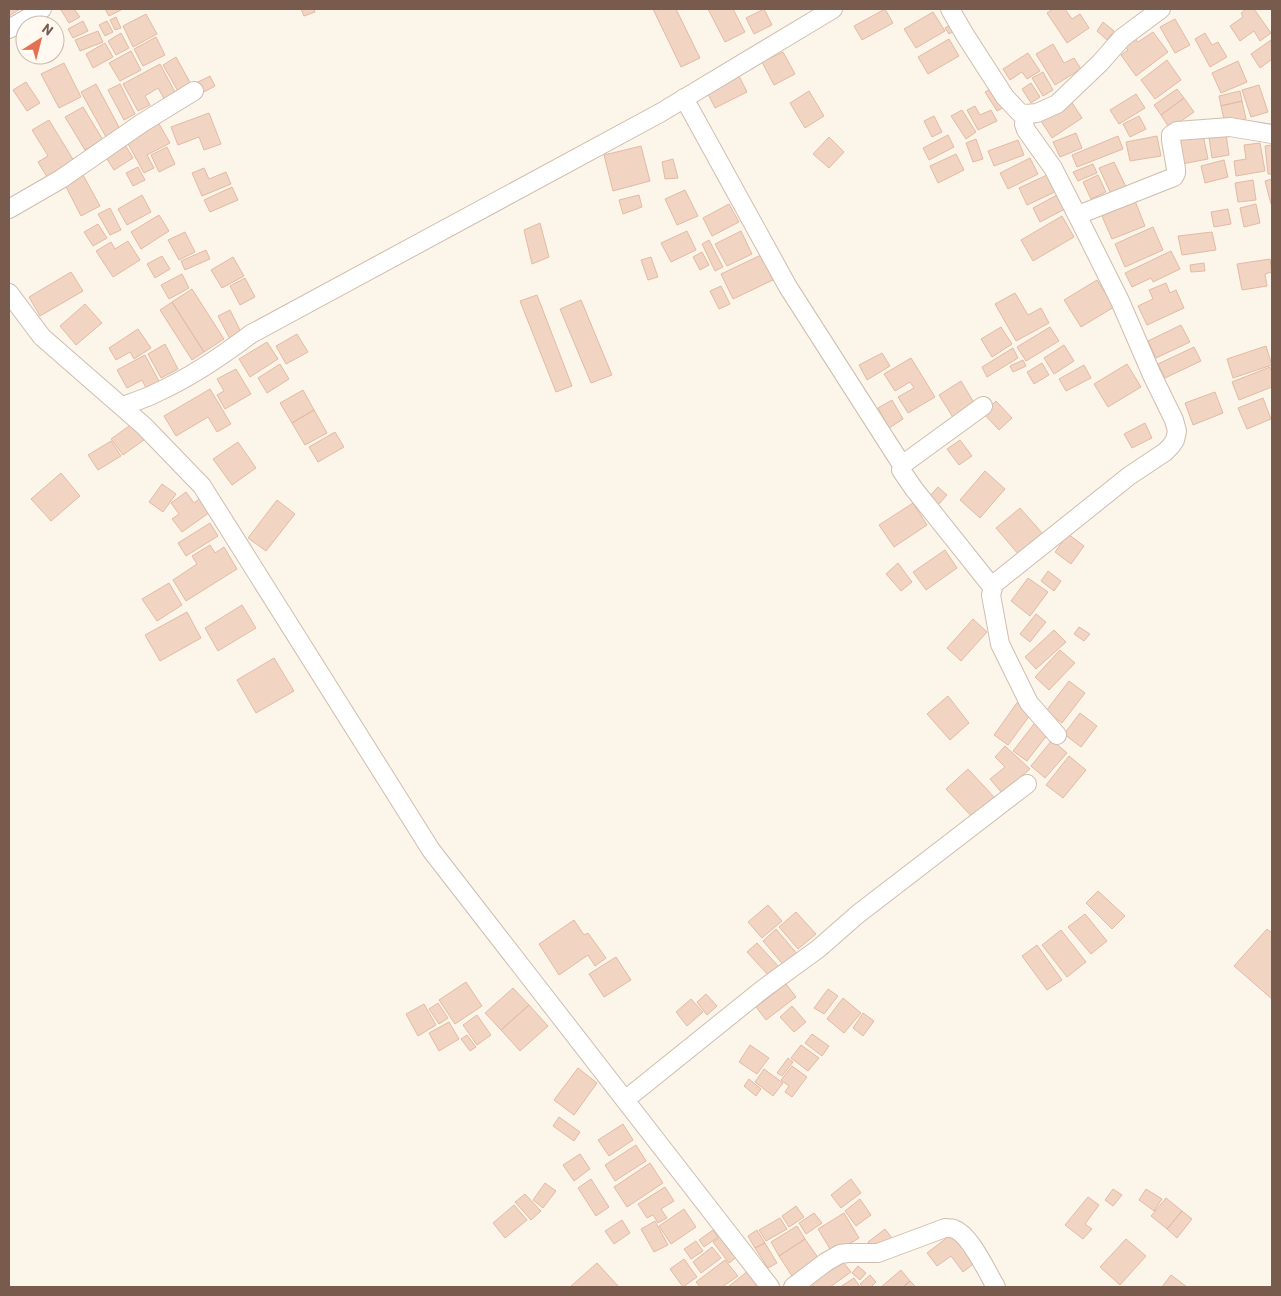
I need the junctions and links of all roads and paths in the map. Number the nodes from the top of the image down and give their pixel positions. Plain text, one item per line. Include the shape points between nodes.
1 (42, 9) edge
2 (834, 9) edge
3 (950, 9) edge
4 (1161, 9) edge
5 (9, 29) edge
6 (194, 91) dead end
7 (684, 98) junction
8 (1026, 114) junction
9 (1272, 134) edge
10 (9, 209) edge
11 (1078, 215) junction
12 (9, 293) edge
13 (122, 406) junction
14 (983, 406) dead end
15 (902, 465) junction
16 (993, 588) junction
17 (1057, 735) dead end
18 (1027, 784) dead end
19 (625, 1100) junction
20 (770, 1287) edge
21 (793, 1287) edge
22 (996, 1287) edge

1 - 5 street
2 - 7 street
3 - 8 street via 1005,97 1020,113
4 - 8 street via 1122,38 1057,104
6 - 10 street via 66,176
7 - 13 street via 251,334 193,374 157,393
7 - 15 street via 788,287
8 - 11 street via 1026,130 1053,168
9 - 11 street via 1230,127 1177,131 1171,140 1174,177
11 - 16 street via 1174,420 1175,440 1165,452 1129,476 1000,578
12 - 13 street via 42,337
13 - 19 street via 202,486 431,850
14 - 15 street
15 - 16 street via 901,470 914,489
16 - 17 street via 991,595 1000,644 1029,704
18 - 19 street
19 - 20 street
21 - 22 street via 840,1254 878,1253 946,1228 953,1228 970,1243

